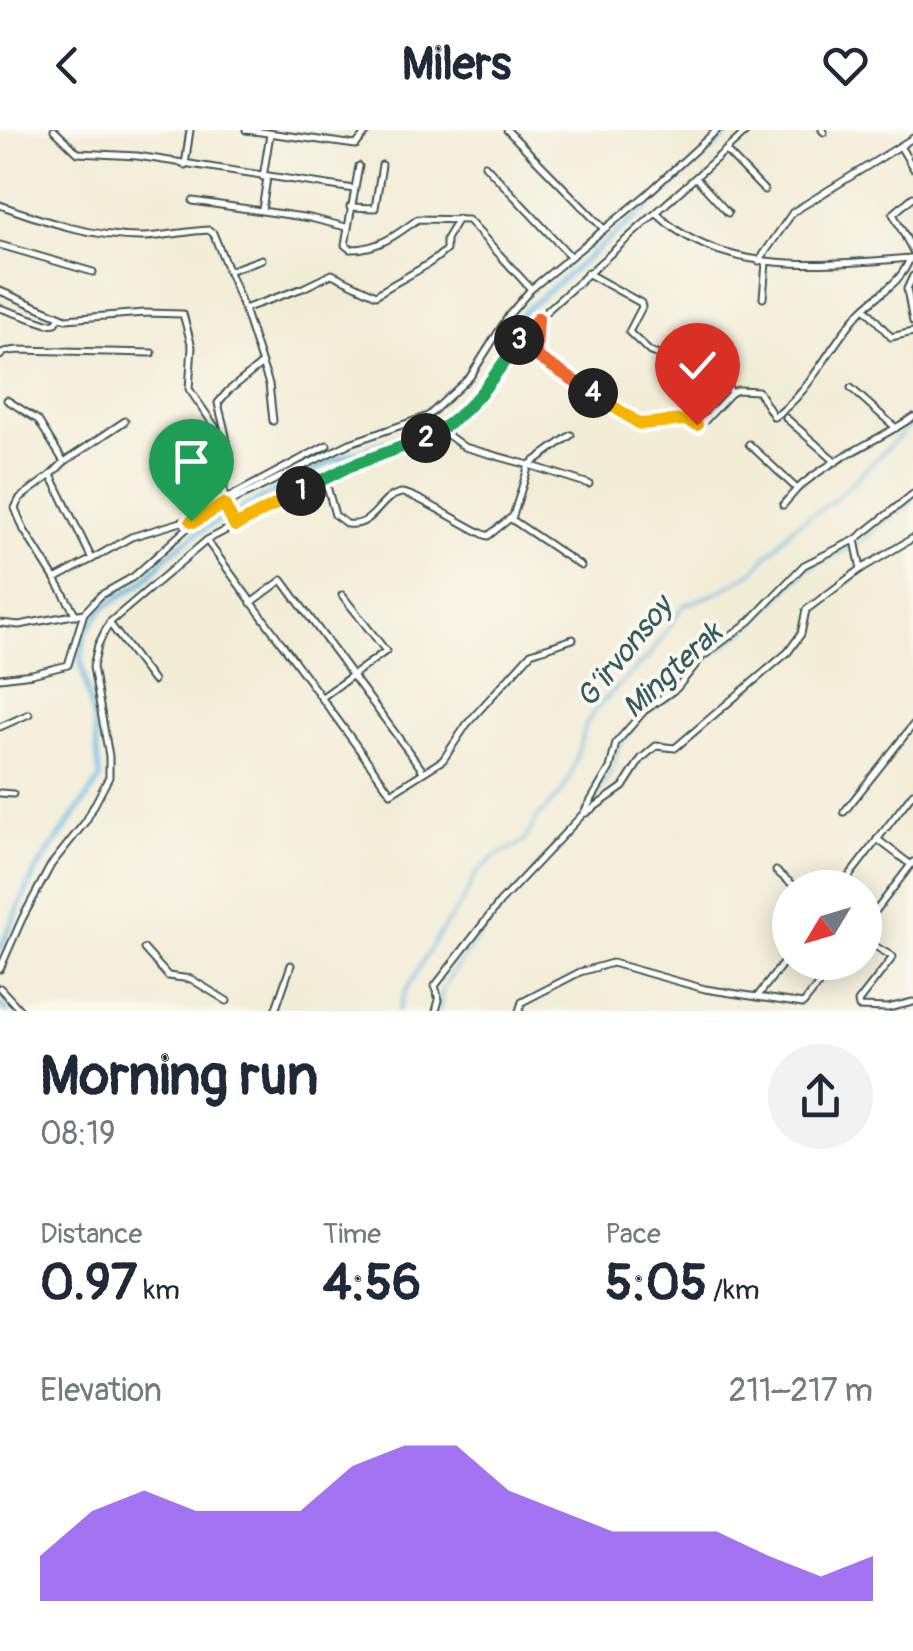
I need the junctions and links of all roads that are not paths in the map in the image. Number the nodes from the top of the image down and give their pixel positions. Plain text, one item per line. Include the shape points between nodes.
1 (54, 130) edge
2 (190, 130) edge
3 (246, 130) edge
4 (368, 130) edge
5 (506, 130) edge
6 (717, 130) edge
7 (748, 130) edge
8 (270, 134) junction
9 (913, 138) edge
10 (900, 146) junction
11 (726, 150) junction
12 (185, 165) junction
13 (382, 165) dead end
14 (485, 165) dead end
15 (359, 166) dead end
16 (913, 168) edge
17 (265, 178) junction
18 (696, 178) junction
19 (354, 189) junction
20 (764, 190) dead end
21 (913, 197) edge
22 (193, 200) dead end
23 (0, 205) edge
24 (350, 207) junction
25 (262, 210) junction
26 (728, 213) dead end
27 (658, 214) junction
28 (458, 219) junction
29 (346, 227) junction
30 (603, 228) junction
31 (0, 245) edge
32 (570, 256) junction
33 (912, 256) edge
34 (262, 259) dead end
35 (763, 262) junction
36 (228, 271) junction
37 (94, 272) dead end
38 (587, 274) junction
39 (913, 276) edge
40 (532, 289) junction
41 (0, 291) edge
42 (763, 298) dead end
43 (0, 308) edge
44 (865, 308) junction
45 (244, 309) junction
46 (59, 318) junction
47 (538, 318) junction
48 (913, 322) edge
49 (913, 332) edge
50 (152, 353) dead end
51 (0, 356) edge
52 (262, 364) junction
53 (852, 388) dead end
54 (730, 394) junction
55 (7, 400) dead end
56 (913, 417) edge
57 (786, 418) dead end
58 (125, 421) dead end
59 (272, 421) dead end
60 (896, 428) junction
61 (441, 430) junction
62 (571, 435) dead end
63 (749, 444) dead end
64 (327, 446) dead end
65 (64, 462) junction
66 (838, 463) junction
67 (529, 465) junction
68 (52, 474) junction
69 (325, 479) junction
70 (589, 484) dead end
71 (798, 489) junction
72 (913, 494) edge
73 (223, 501) junction
74 (782, 505) dead end
75 (511, 518) junction
76 (194, 522) junction
77 (235, 526) junction
78 (913, 538) edge
79 (207, 540) junction
80 (855, 544) junction
81 (92, 559) junction
82 (581, 566) dead end
83 (861, 569) junction
84 (55, 579) junction
85 (342, 595) dead end
86 (251, 603) junction
87 (84, 613) junction
88 (76, 615) junction
89 (0, 623) edge
90 (109, 623) junction
91 (573, 638) dead end
92 (353, 676) junction
93 (0, 678) edge
94 (153, 682) dead end
95 (321, 698) junction
96 (29, 714) dead end
97 (913, 725) edge
98 (0, 727) edge
99 (423, 771) junction
100 (0, 793) edge
101 (913, 793) edge
102 (13, 794) dead end
103 (844, 812) dead end
104 (583, 814) junction
105 (877, 838) junction
106 (912, 864) edge
107 (853, 870) edge
108 (882, 903) edge
109 (144, 949) dead end
110 (882, 950) edge
111 (291, 965) dead end
112 (0, 969) edge
113 (882, 971) edge
114 (772, 977) edge
115 (823, 980) edge
116 (875, 980) edge
117 (0, 988) edge
118 (757, 997) junction
119 (227, 1001) dead end
120 (913, 1002) edge
121 (22, 1011) edge
122 (275, 1011) edge
123 (436, 1011) edge
124 (519, 1011) edge

1 - 12 street via 78,153
2 - 12 street
3 - 8 street
4 - 8 street via 356,146
5 - 30 street
6 - 30 street
7 - 11 street
8 - 17 street
9 - 10 street
10 - 16 street
10 - 35 street via 793,212
11 - 18 street
11 - 20 street
12 - 17 street
13 - 24 street via 375,208
14 - 32 street
15 - 19 street
17 - 19 street
17 - 25 street
18 - 26 street
18 - 27 street
19 - 24 street
21 - 33 street via 893,214
22 - 25 street
23 - 36 street via 52,224 110,234 208,230
24 - 29 street
25 - 29 street
27 - 35 street via 719,250
27 - 38 street
28 - 29 street via 418,219 362,250 345,245
28 - 40 street via 468,220
28 - 45 street via 434,262 376,295 332,274
30 - 32 street
31 - 37 street
32 - 40 street
33 - 35 street
33 - 44 street via 899,281
34 - 36 street
35 - 42 street
36 - 45 street
38 - 47 street
38 - 54 street via 641,303 629,332 641,346 671,359 712,352
39 - 48 street via 907,288
40 - 73 street via 470,377 428,416
41 - 46 street
43 - 46 street via 48,324
44 - 49 street via 890,337
44 - 54 street via 780,414 771,415 758,391
45 - 52 street
46 - 73 street via 183,314 192,347 189,389 216,428
47 - 54 street via 536,356 636,423 684,420 700,426
47 - 61 street via 476,401
50 - 51 street via 18,350
52 - 59 street
52 - 73 street via 218,403 226,428
53 - 60 street
55 - 65 street via 38,420
56 - 60 street
57 - 66 street
58 - 65 street
60 - 66 street
61 - 67 street via 464,447
61 - 69 street
62 - 67 street
63 - 71 street
64 - 73 street
65 - 68 street
66 - 71 street
67 - 70 street
67 - 75 street
68 - 81 street
68 - 84 street via 15,508
69 - 75 street via 335,514 347,524 366,523 403,493 488,536
69 - 77 street
71 - 74 street
72 - 80 street
73 - 76 street
73 - 77 street
75 - 82 street
76 - 81 street via 139,533
76 - 87 street
77 - 79 street
78 - 83 street
79 - 86 street
79 - 90 street
80 - 83 street
80 - 104 street via 804,565 677,688 644,711 616,743
81 - 84 street
83 - 104 street via 806,610 788,652 674,748 649,751 623,787
84 - 88 street
85 - 92 street via 386,651
86 - 92 street via 282,580
86 - 95 street
87 - 88 street
87 - 93 street via 68,664
88 - 89 street
90 - 94 street
90 - 112 street via 94,667 109,777 86,822 51,866
91 - 99 street via 530,653 442,760
92 - 95 street
92 - 99 street
95 - 99 street via 391,794
96 - 98 street
97 - 103 street
100 - 102 street
101 - 105 street
104 - 123 street via 454,959 435,986
105 - 106 street
105 - 107 street
106 - 108 street
109 - 119 street via 168,976 191,980
110 - 113 street via 893,957
111 - 122 street
114 - 118 street
115 - 118 street via 806,1002
116 - 120 street via 858,1008
117 - 121 street
118 - 124 street via 612,964 580,972 522,1002

